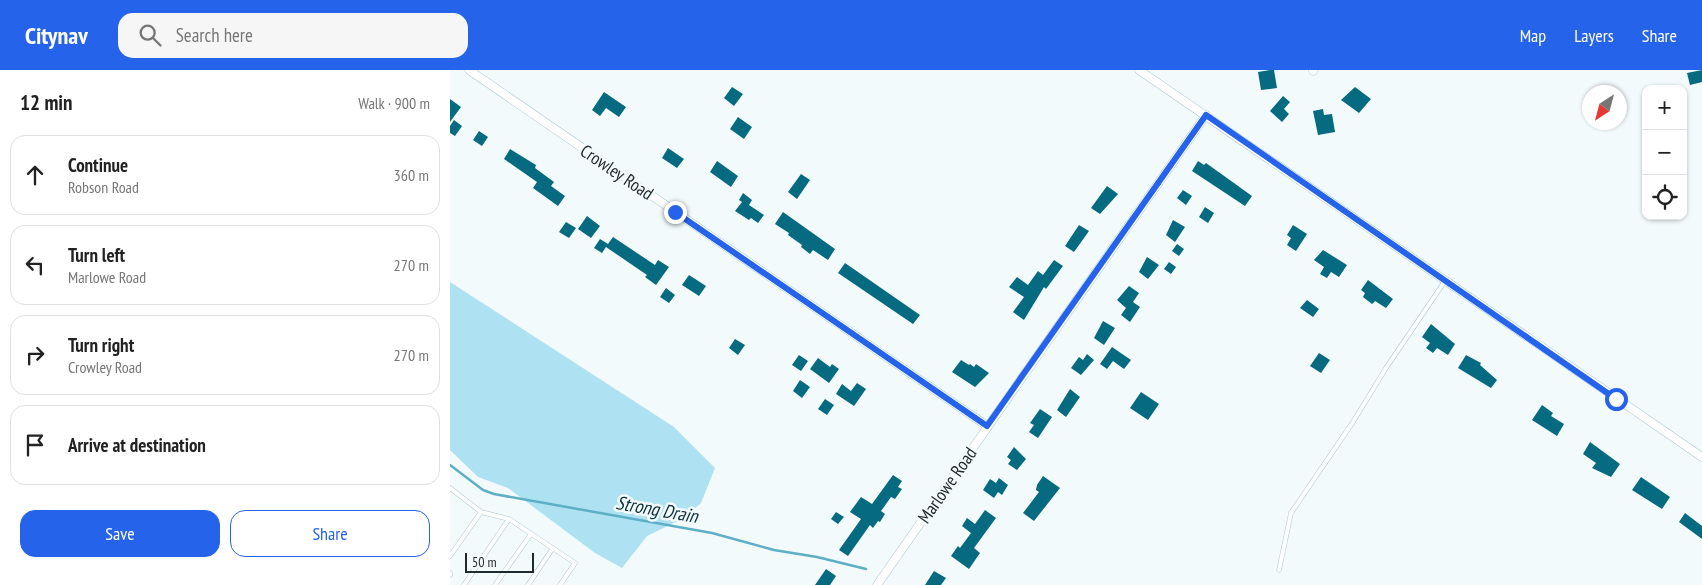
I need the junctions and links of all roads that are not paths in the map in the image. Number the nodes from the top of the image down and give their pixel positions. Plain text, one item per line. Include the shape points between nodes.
1 (469, 70) edge
2 (1139, 70) edge
3 (1206, 115) junction
4 (1445, 281) junction
5 (987, 426) junction
6 (1702, 457) edge
7 (450, 488) edge
8 (481, 512) junction
9 (509, 519) junction
10 (531, 534) junction
11 (553, 548) junction
12 (450, 556) edge
13 (1278, 570) dead end
14 (464, 585) edge
15 (496, 585) edge
16 (528, 585) edge
17 (560, 585) edge
18 (877, 585) edge

1 - 5 street, Crowley Road
2 - 3 street
3 - 4 street
3 - 5 street, Marlowe Road
4 - 6 street
4 - 13 lane via 1291,513
5 - 18 street, Marlowe Road
7 - 8 lane
8 - 9 lane
8 - 12 lane
9 - 10 lane
9 - 14 lane
10 - 11 lane
10 - 15 lane
11 - 16 lane
11 - 17 lane via 575,564

